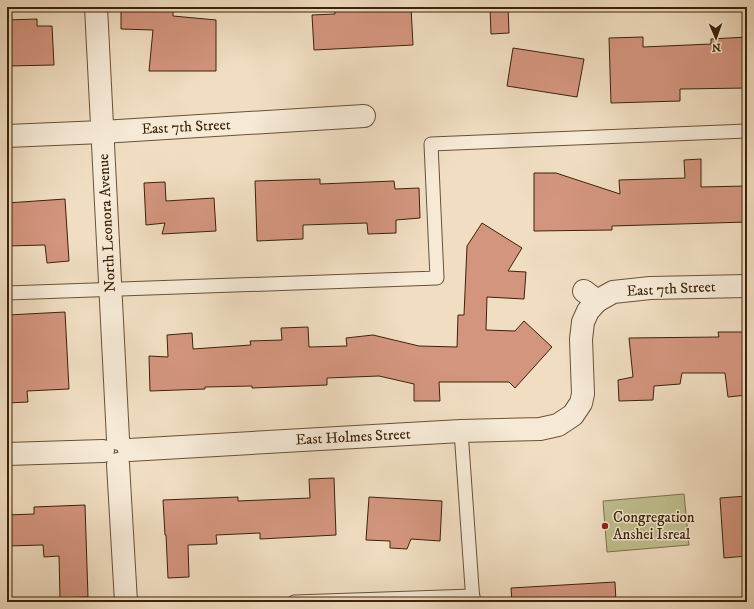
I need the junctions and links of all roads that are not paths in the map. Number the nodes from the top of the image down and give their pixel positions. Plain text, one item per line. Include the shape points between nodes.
1 (96, 7) edge
2 (364, 116) dead end
3 (747, 131) edge
4 (102, 132) junction
5 (7, 136) edge
6 (747, 286) edge
7 (110, 290) junction
8 (7, 293) edge
9 (573, 415) joint
10 (461, 431) junction
11 (117, 451) junction
12 (7, 454) edge
13 (473, 599) edge
14 (126, 602) edge
15 (294, 602) edge

1 - 4 street, North Leonora Avenue
2 - 4 street, East 7th Street
3 - 7 lane via 431,144 437,278
4 - 5 street, East 7th Street
4 - 7 street, North Leonora Avenue
6 - 9 street, East 7th Street via 650,288 590,296 581,338 583,394 581,403
7 - 8 lane
7 - 11 street, North Leonora Avenue
9 - 10 street, East Holmes Street via 558,425 540,428
10 - 11 street, East Holmes Street
10 - 13 lane
11 - 12 street, East Holmes Street
11 - 14 street, North Leonora Avenue
13 - 15 lane

